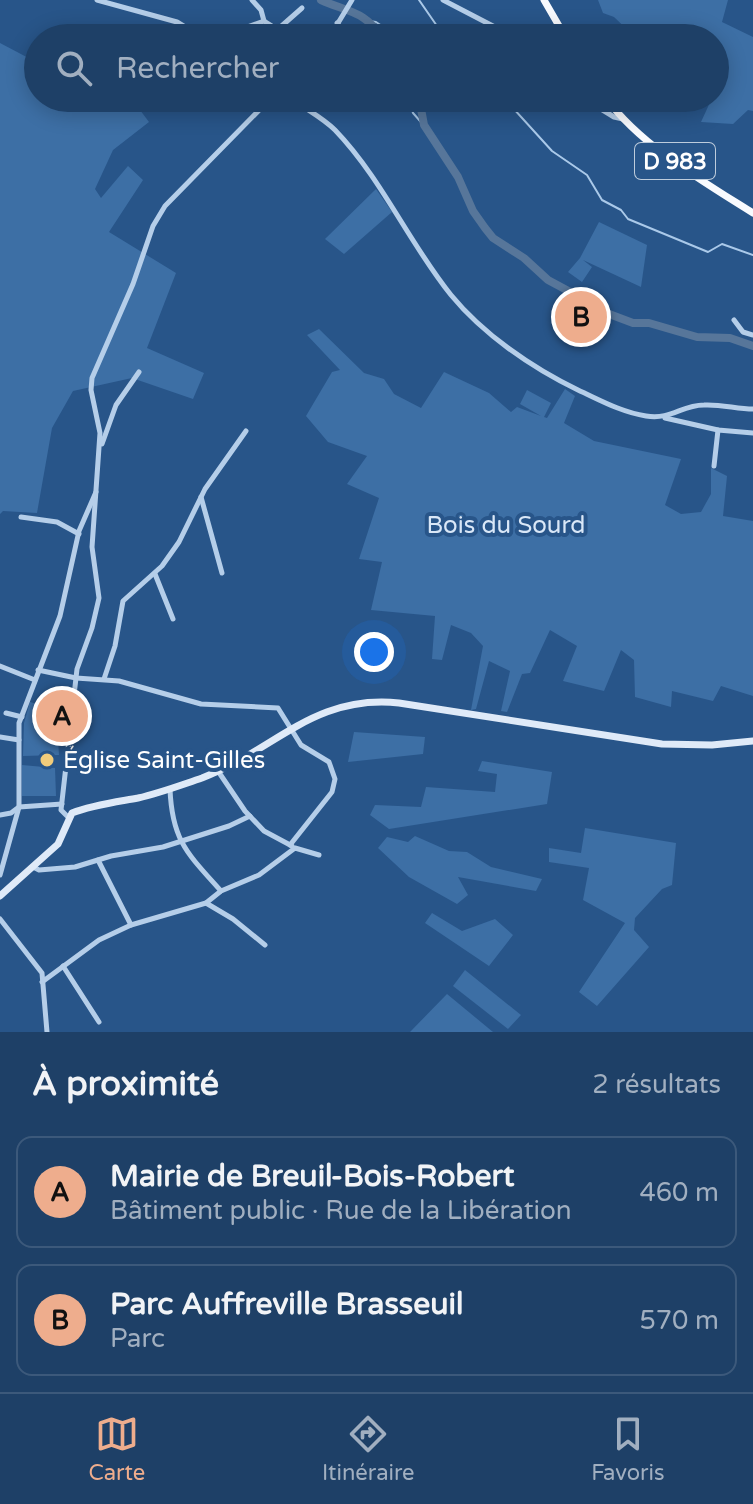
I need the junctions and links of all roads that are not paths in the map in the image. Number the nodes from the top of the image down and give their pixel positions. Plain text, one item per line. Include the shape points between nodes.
1 (97, 0) edge
2 (252, 0) edge
3 (443, 0) edge
4 (544, 0) edge
5 (350, 2) edge
6 (302, 8) dead end
7 (264, 21) junction
8 (337, 23) edge
9 (180, 24) edge
10 (256, 24) edge
11 (268, 24) edge
12 (284, 24) edge
13 (489, 24) edge
14 (558, 24) edge
15 (257, 112) edge
16 (312, 112) edge
17 (606, 112) edge
18 (618, 112) edge
19 (623, 118) junction
20 (753, 213) edge
21 (734, 320) dead end
22 (753, 335) edge
23 (139, 372) dead end
24 (753, 409) edge
25 (664, 417) junction
26 (718, 430) junction
27 (246, 431) dead end
28 (753, 433) edge
29 (99, 452) junction
30 (714, 466) dead end
31 (97, 491) junction
32 (201, 496) junction
33 (21, 517) dead end
34 (79, 534) junction
35 (222, 573) dead end
36 (155, 574) junction
37 (173, 619) dead end
38 (0, 666) edge
39 (38, 670) junction
40 (76, 678) junction
41 (104, 679) junction
42 (35, 680) junction
43 (6, 713) dead end
44 (22, 717) junction
45 (292, 729) junction
46 (0, 737) edge
47 (19, 740) junction
48 (753, 741) edge
49 (218, 771) junction
50 (170, 789) junction
51 (62, 804) junction
52 (19, 807) junction
53 (0, 815) edge
54 (250, 816) junction
55 (68, 817) junction
56 (180, 842) junction
57 (293, 846) junction
58 (319, 855) dead end
59 (98, 860) junction
60 (33, 867) junction
61 (0, 875) edge
62 (221, 891) junction
63 (0, 896) edge
64 (206, 903) junction
65 (0, 919) edge
66 (131, 925) junction
67 (265, 945) dead end
68 (63, 966) junction
69 (42, 982) junction
70 (99, 1022) dead end
71 (47, 1032) edge

1 - 9 street
2 - 7 street
3 - 13 street
4 - 14 main road
5 - 8 street
6 - 12 street
7 - 10 street
7 - 11 street
15 - 29 street via 180,189 153,226 92,378
16 - 25 street via 347,145 454,298 508,346 559,381 614,407
17 - 19 street
18 - 19 main road, D 983
19 - 20 main road, D 983 via 668,157
21 - 22 street
23 - 29 street via 116,405
24 - 25 street via 704,405
25 - 26 street
26 - 28 street
26 - 30 street
27 - 32 street
29 - 31 street
31 - 34 street
31 - 40 street via 92,547 99,598
32 - 35 street
32 - 36 street via 179,542
33 - 34 street via 57,522
34 - 39 street via 60,616
36 - 37 street
36 - 41 street via 123,601
38 - 42 street
39 - 40 street
39 - 42 street
40 - 41 street
40 - 51 street
41 - 45 street via 201,704 273,706
42 - 44 street
43 - 44 street
44 - 47 street
45 - 48 main road via 322,712 359,702 399,703 662,744
45 - 49 main road
45 - 57 street via 301,745 329,762 335,779 332,792
46 - 47 street
47 - 52 street
49 - 50 main road
49 - 54 street
50 - 55 main road
50 - 56 street
51 - 52 street
51 - 55 street
52 - 53 street
52 - 61 street
54 - 56 street
54 - 57 street via 264,831
55 - 60 main road via 58,844
56 - 59 street
56 - 62 street
57 - 58 street
57 - 62 street via 259,875
59 - 60 street via 64,869
59 - 66 street
60 - 63 main road
62 - 64 street
64 - 66 street
64 - 67 street
65 - 69 street via 42,973
66 - 68 street
68 - 69 street
68 - 70 street
69 - 71 street

